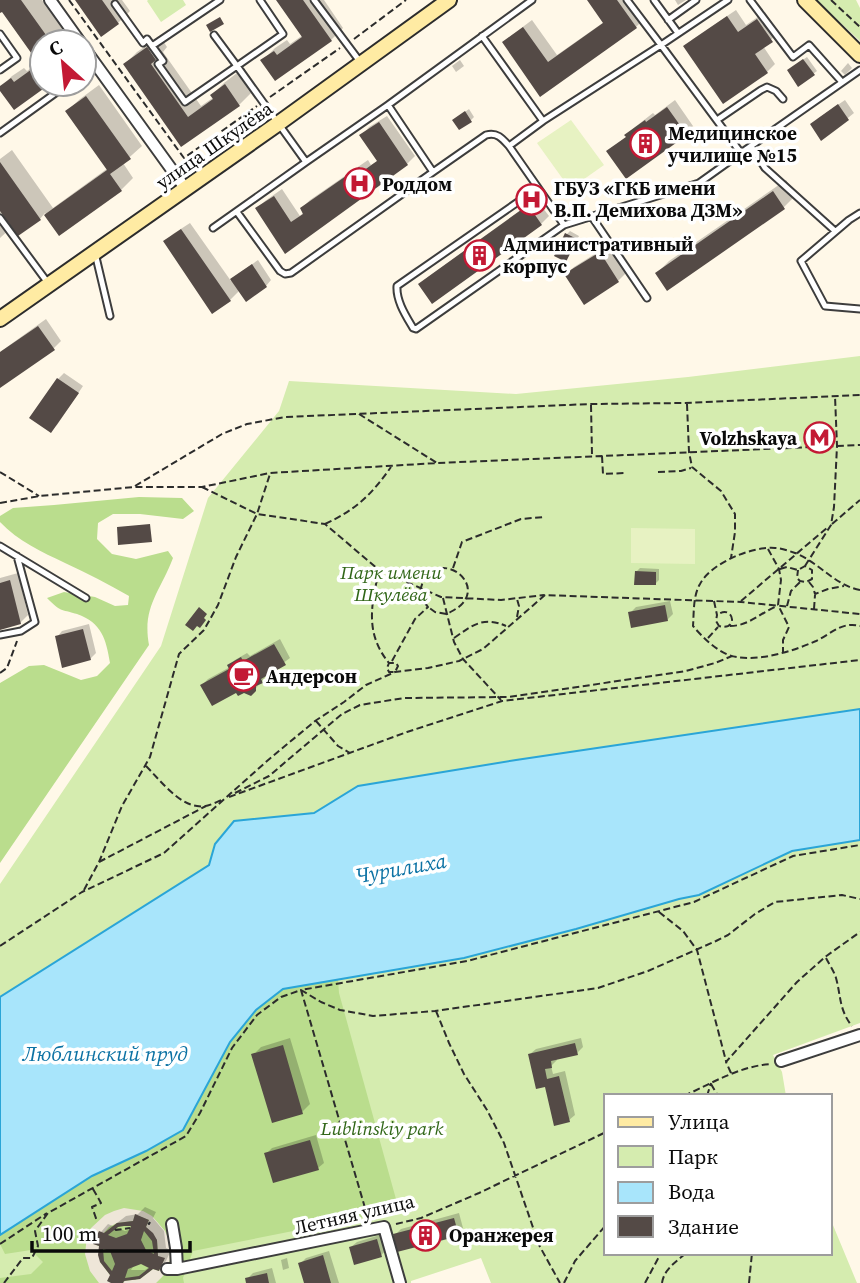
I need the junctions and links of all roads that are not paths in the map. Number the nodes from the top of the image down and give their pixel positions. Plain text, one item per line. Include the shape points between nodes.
1 (50, 0) edge
2 (220, 0) edge
3 (260, 0) edge
4 (314, 0) edge
5 (449, 0) edge
6 (532, 0) edge
7 (627, 0) edge
8 (654, 0) edge
9 (696, 0) edge
10 (725, 0) edge
11 (750, 0) edge
12 (804, 0) edge
13 (116, 1) edge
14 (668, 20) junction
15 (70, 28) edge
16 (678, 33) junction
17 (0, 34) edge
18 (214, 35) dead end
19 (482, 36) junction
20 (661, 45) junction
21 (152, 46) junction
22 (860, 55) edge
23 (361, 63) junction
24 (237, 66) junction
25 (98, 67) edge
26 (0, 70) edge
27 (860, 70) edge
28 (842, 82) junction
29 (49, 98) edge
30 (783, 99) dead end
31 (388, 105) junction
32 (717, 120) junction
33 (543, 121) junction
34 (279, 123) junction
35 (0, 133) edge
36 (509, 146) junction
37 (751, 146) junction
38 (741, 153) junction
39 (306, 162) junction
40 (433, 172) junction
41 (185, 188) junction
42 (538, 188) junction
43 (237, 212) junction
44 (860, 213) edge
45 (592, 217) junction
46 (0, 218) edge
47 (564, 225) junction
48 (213, 229) dead end
49 (835, 231) junction
50 (95, 253) junction
51 (50, 285) junction
52 (647, 298) dead end
53 (860, 309) edge
54 (110, 316) dead end
55 (0, 319) edge
56 (0, 546) edge
57 (17, 556) junction
58 (86, 598) dead end
59 (0, 635) edge
60 (858, 1035) edge
61 (780, 1061) road end
62 (172, 1224) dead end
63 (400, 1283) edge

1 - 15 street
2 - 21 lane
3 - 24 lane via 283,34
4 - 23 lane
5 - 23 street, улица Шкулёва
6 - 19 lane
7 - 20 lane
8 - 14 lane
9 - 14 lane
10 - 16 lane
11 - 28 lane via 793,57 809,46
12 - 22 street
13 - 21 lane via 143,43 147,39
14 - 16 lane
16 - 20 lane
17 - 26 lane via 17,58
18 - 24 lane
19 - 31 lane
19 - 33 lane
20 - 32 lane
20 - 33 lane
21 - 24 lane via 163,61 158,64 185,102
23 - 34 street, улица Шкулёва
24 - 34 lane
25 - 41 street
27 - 28 lane
28 - 37 lane
29 - 35 lane
30 - 32 lane via 767,87
31 - 39 lane
31 - 40 lane
32 - 38 lane
33 - 36 lane
34 - 39 lane
34 - 41 street, улица Шкулёва
36 - 40 lane via 500,136 486,135
36 - 42 lane
37 - 38 lane
37 - 49 lane via 765,168
38 - 45 lane via 699,183
39 - 43 lane
40 - 43 lane via 291,273 280,271
41 - 50 street, улица Шкулёва
42 - 47 lane
42 - 47 lane via 397,286 412,327
43 - 48 lane
44 - 49 lane
45 - 47 lane
45 - 52 lane
46 - 51 lane
49 - 53 lane via 801,261 825,306
50 - 51 street, улица Шкулёва
50 - 54 lane
51 - 55 street, улица Шкулёва
56 - 57 lane
57 - 58 lane
57 - 59 lane via 35,622 21,631
60 - 61 street
62 - 63 street, Летняя улица via 172,1269 384,1227

